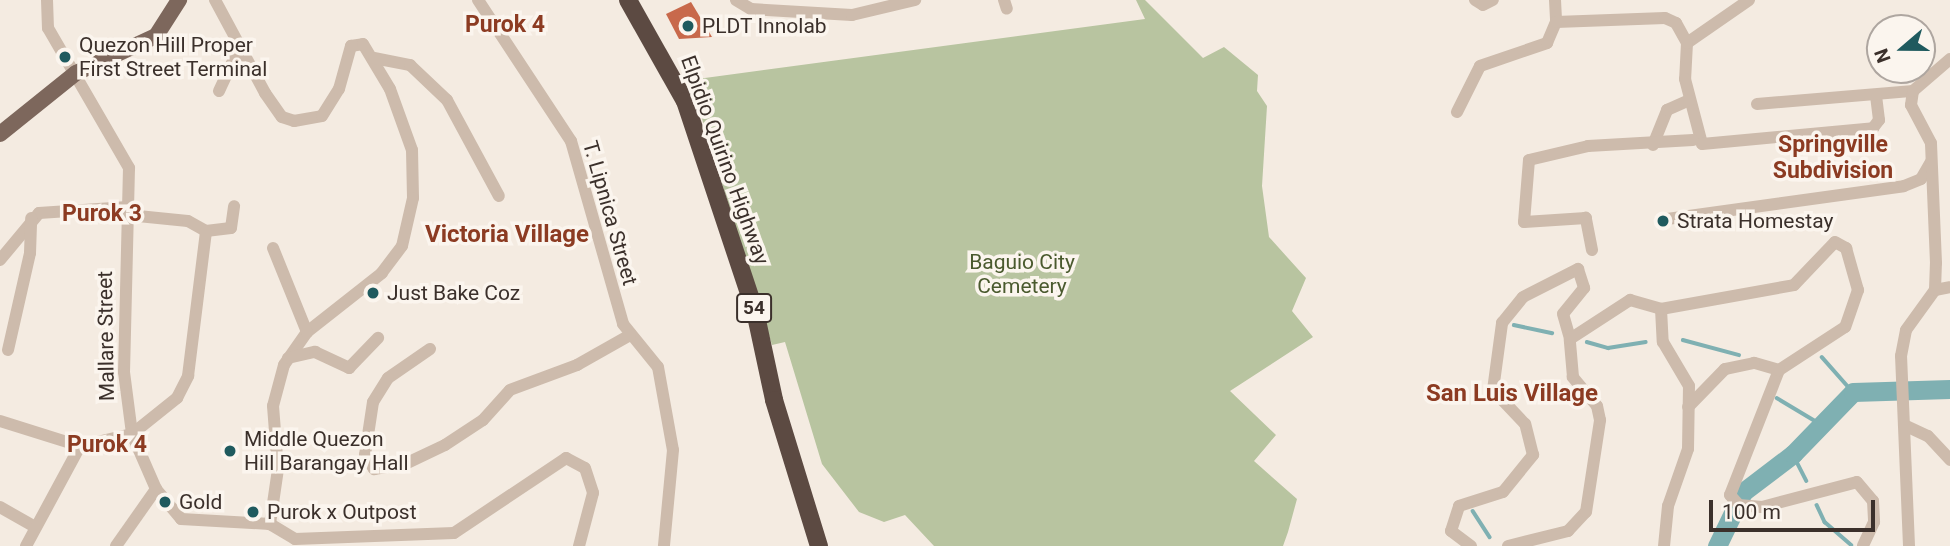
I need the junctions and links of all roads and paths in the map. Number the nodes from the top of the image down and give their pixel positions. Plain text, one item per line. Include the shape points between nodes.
1 (47, 0) edge
2 (180, 0) edge
3 (215, 0) edge
4 (478, 0) edge
5 (628, 0) edge
6 (915, 0) edge
7 (1475, 0) edge
8 (1493, 0) edge
9 (1555, 0) edge
10 (1749, 0) edge
11 (737, 2) edge
12 (1556, 22) junction
13 (1687, 43) junction
14 (238, 50) junction
15 (374, 58) junction
16 (1950, 59) edge
17 (76, 73) junction
18 (219, 91) dead end
19 (1913, 91) junction
20 (1876, 95) junction
21 (1689, 100) junction
22 (1757, 104) dead end
23 (1457, 112) dead end
24 (0, 134) edge
25 (1698, 142) junction
26 (1653, 145) junction
27 (1932, 159) junction
28 (499, 195) dead end
29 (234, 206) dead end
30 (128, 211) junction
31 (31, 218) junction
32 (1660, 220) dead end
33 (206, 231) junction
34 (273, 248) dead end
35 (1592, 250) dead end
36 (0, 260) edge
37 (1950, 287) edge
38 (1935, 290) junction
39 (1661, 309) junction
40 (307, 332) junction
41 (630, 335) junction
42 (378, 338) dead end
43 (1570, 339) junction
44 (430, 349) dead end
45 (8, 350) dead end
46 (288, 358) junction
47 (1779, 370) junction
48 (1688, 407) junction
49 (1903, 419) junction
50 (0, 421) edge
51 (132, 434) junction
52 (80, 446) junction
53 (1950, 460) edge
54 (156, 489) junction
55 (0, 507) edge
56 (270, 523) junction
57 (35, 527) junction
58 (296, 542) edge
59 (817, 544) edge
60 (26, 546) edge
61 (116, 546) edge
62 (579, 546) edge
63 (664, 546) edge
64 (1472, 546) edge
65 (1508, 546) edge
66 (1664, 546) edge
67 (1863, 546) edge
68 (1909, 546) edge

1 - 17 street, Mallare Street via 48,28
2 - 17 main road via 156,36
3 - 14 street
4 - 41 street, T. Lipnica Street via 571,141 604,269
5 - 59 highway, Elpidio Quirino Highway / 54 via 685,101 755,311
6 - 11 street via 852,15
7 - 8 street via 1483,5
9 - 12 street
10 - 13 street
12 - 13 street via 1665,18 1676,23
12 - 23 street via 1547,43 1480,65
13 - 21 street
14 - 15 street via 282,117 305,123 331,106 351,46 363,44
14 - 18 street
15 - 28 street via 410,65 447,100
15 - 40 street via 412,150 413,198 402,246 382,273
16 - 19 street
17 - 24 main road
17 - 30 street, Mallare Street via 129,168
19 - 20 street
19 - 27 street via 1911,105
20 - 22 street
20 - 25 street via 1880,120 1872,128
21 - 25 street
21 - 26 street via 1667,110
25 - 26 street
26 - 35 street via 1588,146 1530,160 1524,222 1586,218
27 - 32 street via 1921,179 1904,186
27 - 38 street
29 - 33 street via 231,228
30 - 31 street via 60,208
30 - 33 street via 188,221
30 - 51 street, Mallare Street via 124,372
31 - 36 street
31 - 45 street via 30,253
33 - 51 street via 188,376 177,398
34 - 40 street
37 - 38 street
38 - 49 street via 1906,330 1901,356
39 - 43 street via 1630,300
39 - 47 street via 1794,285 1835,242 1846,248 1858,290 1853,317 1820,349
39 - 48 street via 1660,332 1683,368
40 - 46 street
41 - 44 street via 577,365 510,390 483,420 445,445 405,464 374,469 365,455 373,402 388,378
41 - 63 street via 654,358 670,416
42 - 46 street via 349,368 314,352
43 - 64 street via 1563,314 1584,288 1578,269 1523,297 1502,323 1493,390 1525,424 1532,455 1503,492 1459,506 1451,531
43 - 65 street via 1573,377 1597,406 1600,420 1586,512 1568,531
46 - 56 street via 273,406 278,469
47 - 48 street via 1754,363 1726,369
47 - 67 street via 1735,500 1762,507 1857,482 1873,501 1874,522
48 - 66 street via 1688,449 1668,506
49 - 53 street via 1928,436
49 - 68 street
50 - 52 street
51 - 52 street
51 - 54 street, Mallare Street
52 - 57 street
54 - 56 street, Mallare Street via 181,519
54 - 61 street
55 - 57 street
56 - 58 street
57 - 60 street
58 - 62 street via 454,533 566,458 585,468 593,493

